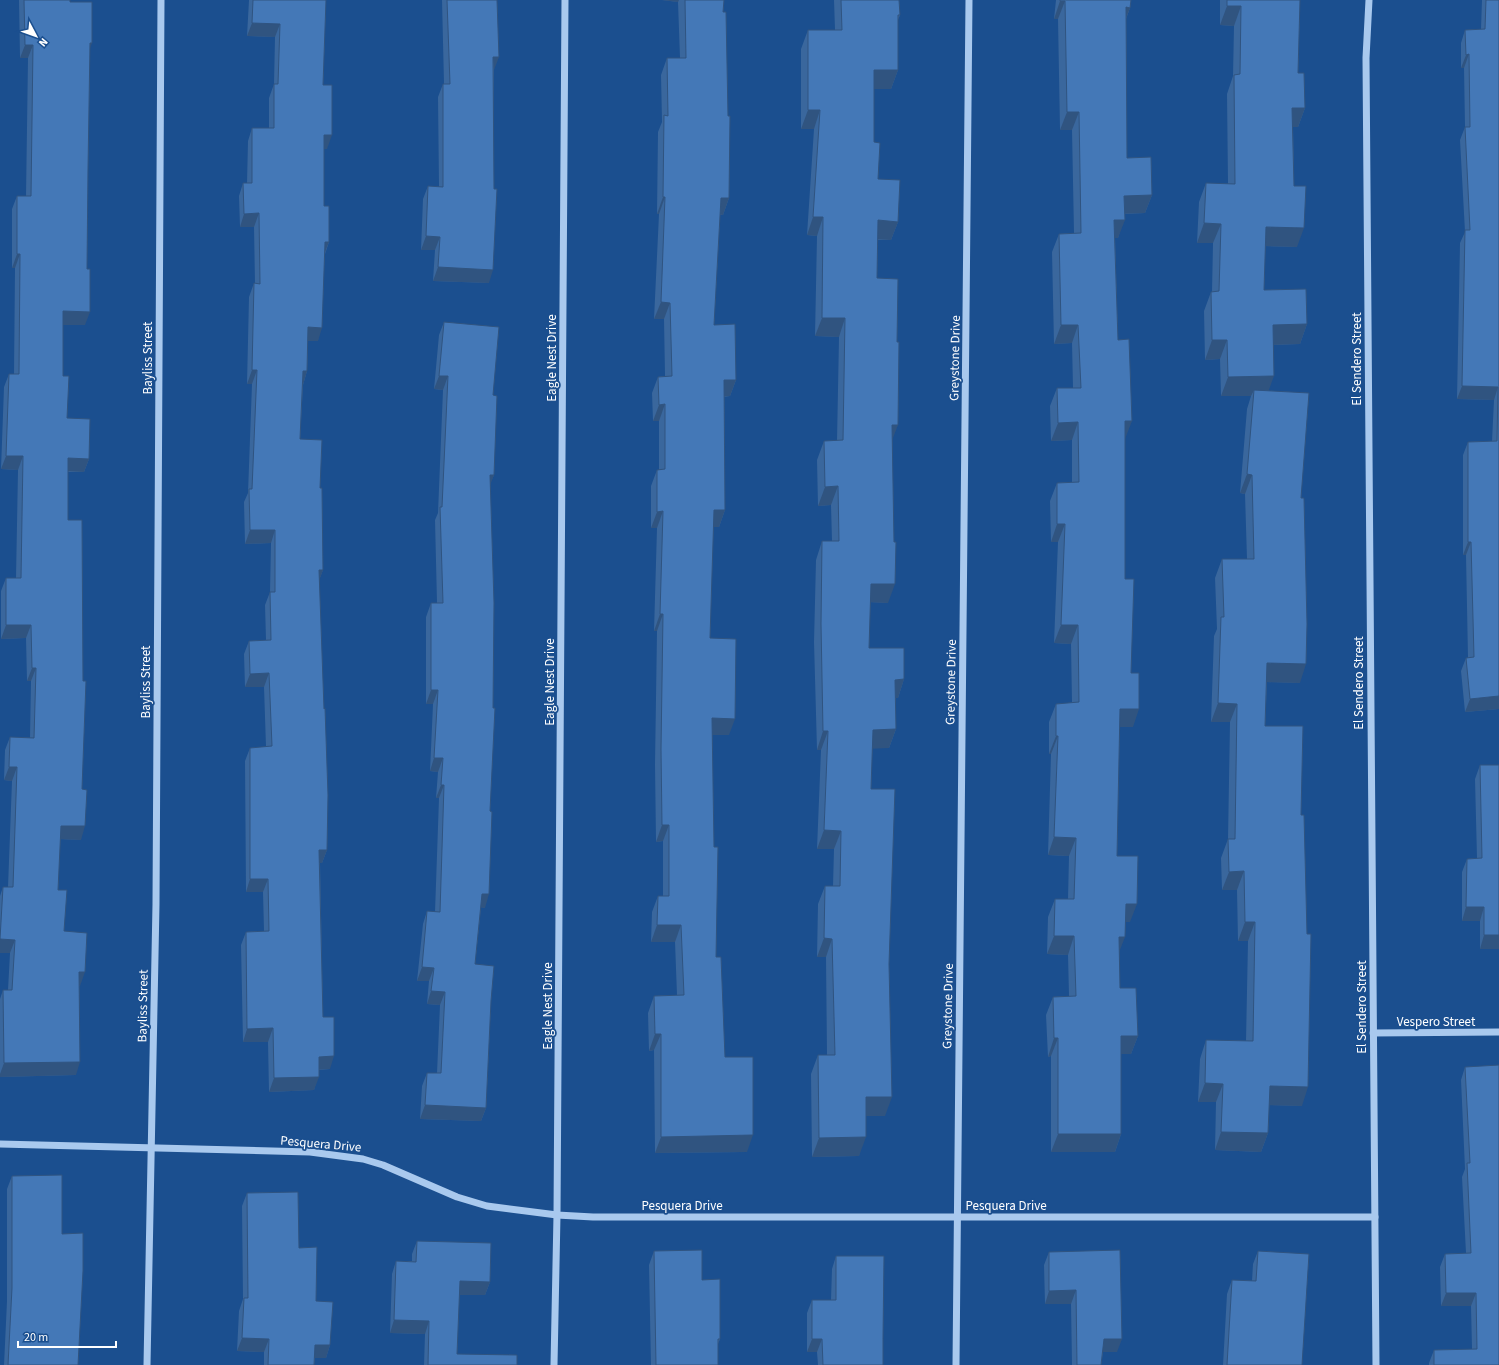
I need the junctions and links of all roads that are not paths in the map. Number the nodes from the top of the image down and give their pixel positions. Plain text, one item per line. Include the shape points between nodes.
1 (161, 0) edge
2 (565, 0) edge
3 (969, 0) edge
4 (1369, 0) edge
5 (1499, 1032) edge
6 (1373, 1033) junction
7 (0, 1144) edge
8 (151, 1148) junction
9 (557, 1215) junction
10 (957, 1217) junction
11 (1375, 1217) junction
12 (147, 1365) edge
13 (554, 1365) edge
14 (956, 1365) edge
15 (1376, 1365) edge

1 - 8 street, Bayliss Street via 156,904
2 - 9 street, Eagle Nest Drive
3 - 10 street, Greystone Drive
4 - 6 street, El Sendero Street via 1366,58
5 - 6 street, Vespero Street
6 - 11 street, El Sendero Street
7 - 8 street, Pesquera Drive
8 - 9 street, Pesquera Drive via 310,1152 363,1159 383,1165 457,1198 487,1206
8 - 12 street, Bayliss Street
9 - 10 street, Pesquera Drive
9 - 13 street, Eagle Nest Drive
10 - 11 street, Pesquera Drive
10 - 14 street, Greystone Drive
11 - 15 street, El Sendero Street

